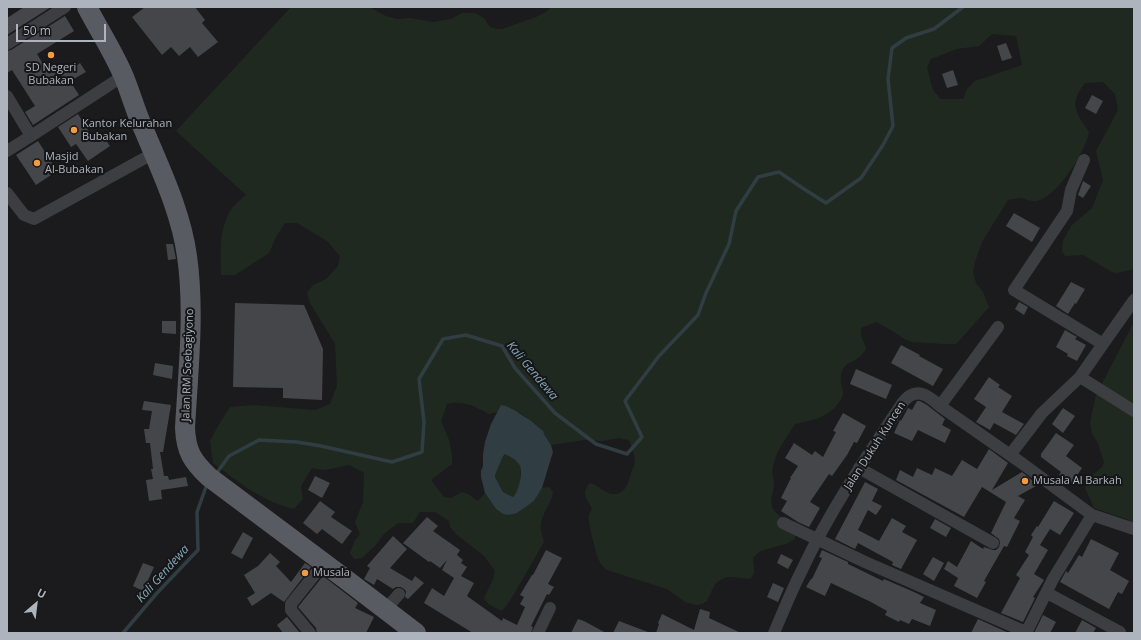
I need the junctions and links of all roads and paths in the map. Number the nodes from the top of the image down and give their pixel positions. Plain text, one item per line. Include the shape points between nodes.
1 (66, 7) edge
2 (87, 7) edge
3 (7, 44) edge
4 (123, 76) junction
5 (7, 96) edge
6 (31, 136) junction
7 (7, 151) edge
8 (154, 153) junction
9 (1084, 160) dead end
10 (7, 193) edge
11 (1134, 300) edge
12 (998, 327) dead end
13 (1103, 344) junction
14 (1080, 377) junction
15 (940, 406) junction
16 (1134, 411) edge
17 (1010, 455) junction
18 (860, 468) junction
19 (1092, 515) junction
20 (782, 523) dead end
21 (1134, 529) edge
22 (818, 540) junction
23 (992, 542) dead end
24 (324, 563) junction
25 (1047, 593) junction
26 (399, 594) dead end
27 (550, 608) dead end
28 (385, 610) junction
29 (1120, 632) dead end
30 (310, 633) edge
31 (416, 633) edge
32 (538, 633) edge
33 (774, 633) edge
34 (1026, 633) edge

1 - 3 street
2 - 4 main road, Jalan RM Soebagiyono
4 - 6 street
4 - 8 main road, Jalan RM Soebagiyono
5 - 6 street
6 - 7 street
8 - 10 street via 34,219 24,215
8 - 24 main road, Jalan RM Soebagiyono via 180,224 188,263 190,354 185,428 189,452 200,469 209,477
9 - 13 street via 1071,190 1067,211 1014,290
11 - 13 street
12 - 15 street
13 - 14 street
14 - 16 street
14 - 17 street via 1042,413
15 - 17 street, Jalan Dukuh Kuncen
15 - 18 street, Jalan Dukuh Kuncen via 926,395 918,393 907,396
17 - 19 street, Jalan Dukuh Kuncen
18 - 22 street, Jalan Dukuh Kuncen
18 - 23 street
19 - 21 street, Jalan Dukuh Kuncen
19 - 25 street
20 - 22 street
22 - 33 street, Jalan Dukuh Kuncen via 801,571
22 - 34 street
24 - 28 main road, Jalan RM Soebagiyono
24 - 30 street via 291,604 291,610
25 - 29 street
25 - 34 street
26 - 28 street
27 - 32 street
28 - 31 main road, Jalan RM Soebagiyono

